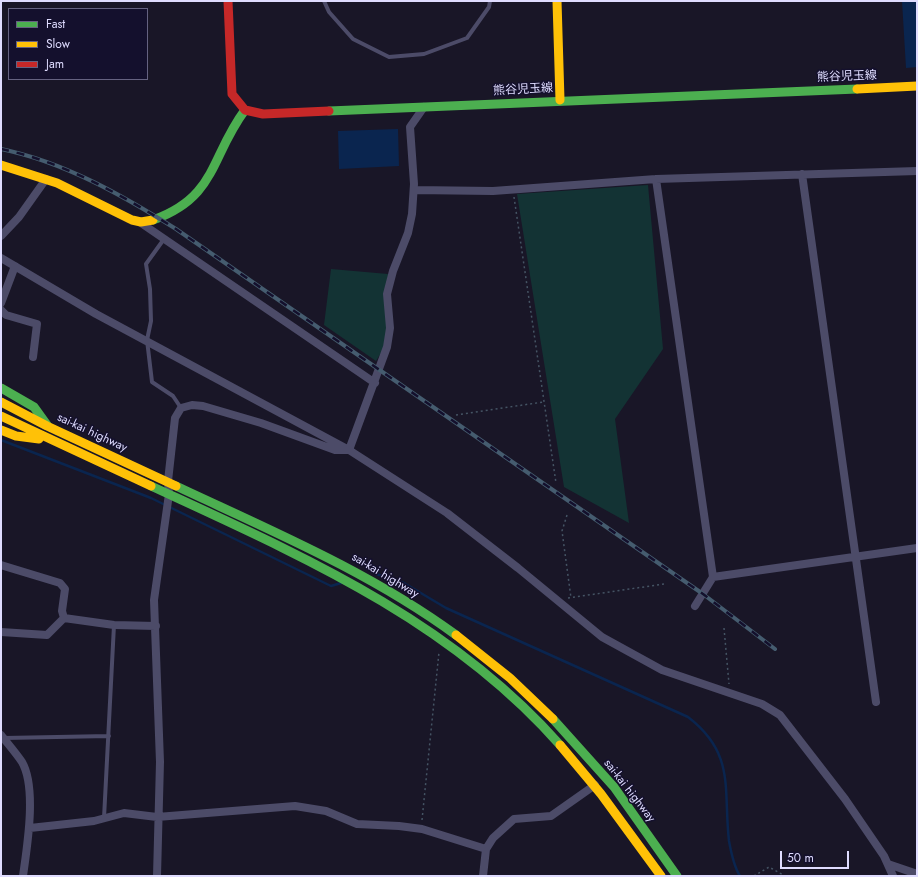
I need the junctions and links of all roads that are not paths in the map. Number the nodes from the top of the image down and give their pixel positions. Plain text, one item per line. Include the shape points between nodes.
1 (228, 1) edge
2 (324, 1) edge
3 (490, 1) edge
4 (557, 1) edge
5 (917, 86) edge
6 (560, 100) junction
7 (424, 107) junction
8 (245, 110) junction
9 (1, 165) edge
10 (917, 171) edge
11 (802, 174) junction
12 (46, 179) junction
13 (656, 180) junction
14 (414, 190) junction
15 (141, 223) junction
16 (1, 236) edge
17 (164, 238) junction
18 (1, 258) edge
19 (15, 266) junction
20 (1, 303) edge
21 (1, 310) edge
22 (147, 340) junction
23 (33, 357) dead end
24 (375, 383) junction
25 (1, 388) edge
26 (1, 402) edge
27 (181, 408) junction
28 (1, 416) edge
29 (47, 426) junction
30 (1, 430) edge
31 (50, 440) junction
32 (349, 450) junction
33 (168, 481) junction
34 (170, 494) junction
35 (917, 548) edge
36 (856, 556) junction
37 (1, 565) edge
38 (713, 577) junction
39 (695, 606) dead end
40 (64, 618) junction
41 (114, 625) junction
42 (156, 626) junction
43 (1, 632) edge
44 (876, 702) dead end
45 (2, 736) edge
46 (109, 736) junction
47 (595, 785) junction
48 (157, 817) junction
49 (104, 818) junction
50 (30, 828) junction
51 (486, 849) junction
52 (888, 864) junction
53 (917, 874) edge
54 (23, 876) edge
55 (157, 876) edge
56 (483, 876) edge
57 (661, 876) edge
58 (677, 876) edge
59 (893, 876) edge

1 - 8 main road via 232,94
2 - 3 lane via 329,12 353,39 389,57 424,54 467,38 489,7
4 - 6 main road
5 - 6 main road, 熊谷児玉線
6 - 7 main road, 熊谷児玉線
7 - 8 main road, 熊谷児玉線 via 263,114
7 - 14 street via 410,127
8 - 15 main road via 233,126 201,188 192,199 180,208 149,223
9 - 12 main road
10 - 11 street
11 - 13 street
11 - 36 street
12 - 15 main road
12 - 16 street via 20,217
13 - 14 street via 513,190
13 - 38 street
14 - 24 street via 408,234 387,294 390,328 387,347
15 - 17 street
17 - 22 lane via 146,264 151,321
17 - 24 street
18 - 19 street
19 - 20 street
19 - 22 street via 96,314
21 - 23 street via 6,315 37,324
22 - 27 lane via 152,382 173,396
22 - 32 street
24 - 32 street
25 - 29 main road via 34,406 42,414
26 - 29 main road, sai-kai highway
27 - 32 street via 192,405 204,406 261,423 335,450
27 - 33 street via 175,418
28 - 31 main road, sai-kai highway
29 - 33 main road, sai-kai highway
30 - 31 main road via 16,436
31 - 34 main road, sai-kai highway
32 - 52 street via 447,513 602,637 662,670 771,708 784,719 845,799
33 - 34 street
33 - 58 main road, sai-kai highway via 342,564 453,632 537,703 599,770
34 - 42 street via 154,600
34 - 47 main road, sai-kai highway via 347,580 444,642 485,673 528,712
35 - 36 street
36 - 38 street
36 - 44 street
37 - 40 street via 60,583 65,589 62,610
38 - 39 street
40 - 41 street
40 - 43 street via 47,635
41 - 42 street
41 - 46 lane
42 - 48 street via 160,762
45 - 46 lane
45 - 50 street via 22,763 28,778
46 - 49 lane
47 - 51 street via 551,816 514,819 493,838
47 - 57 main road, sai-kai highway
48 - 49 street via 124,814
48 - 51 street via 295,806 326,811 357,824 422,829
48 - 55 street
49 - 50 street
50 - 54 street
51 - 56 street
52 - 53 street
52 - 59 street

